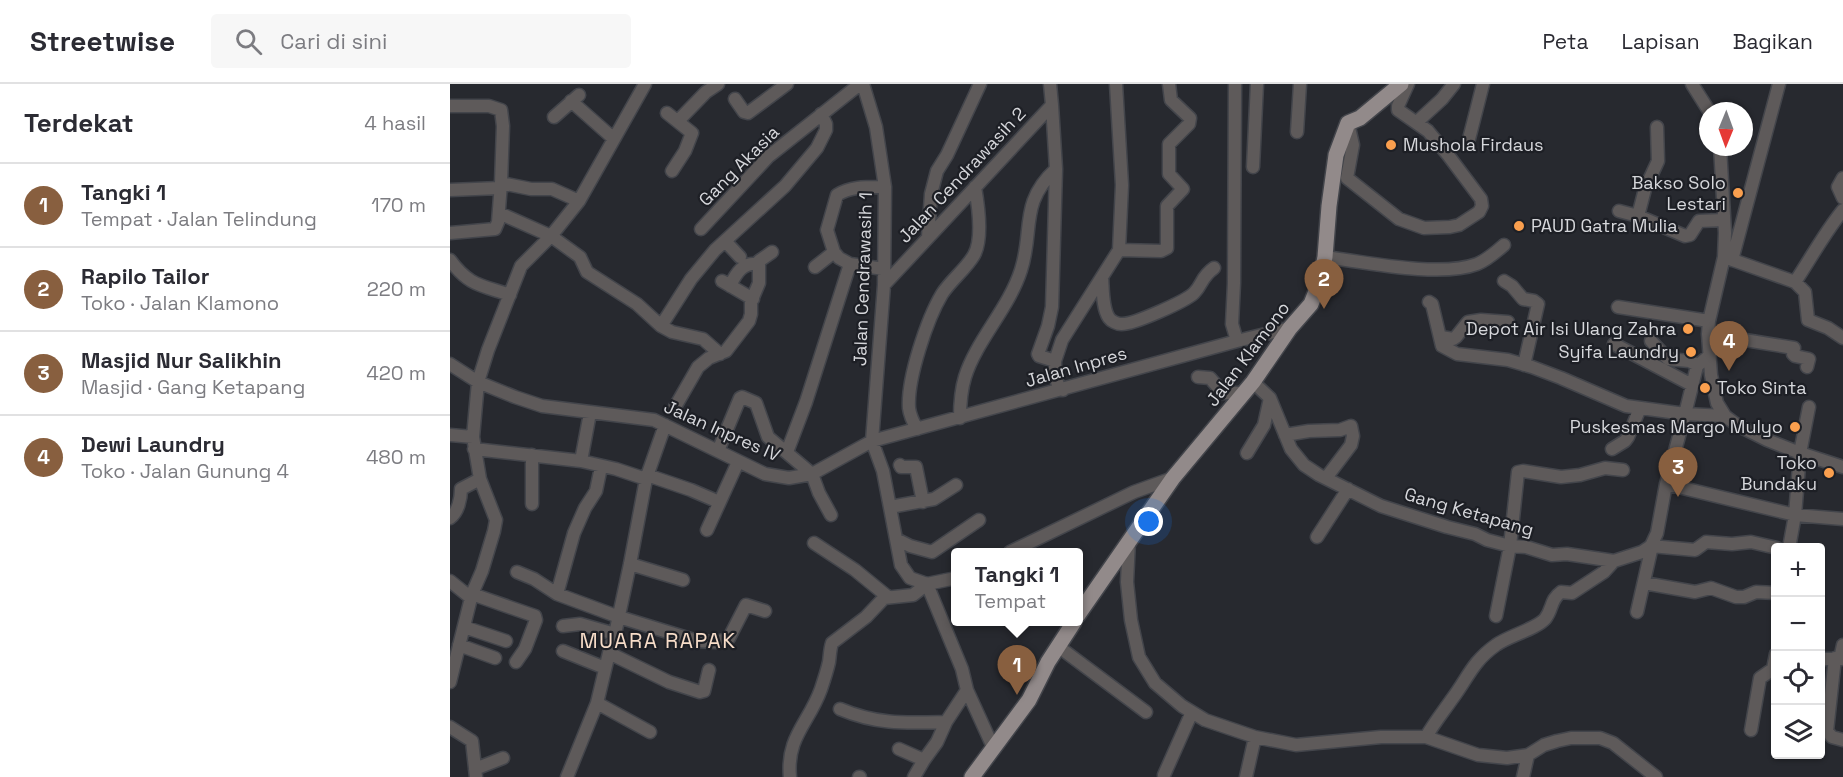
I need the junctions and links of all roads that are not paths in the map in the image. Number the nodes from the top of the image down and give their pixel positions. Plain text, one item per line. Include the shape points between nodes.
1 (645, 84) edge
2 (718, 84) edge
3 (787, 84) edge
4 (862, 84) edge
5 (980, 84) edge
6 (1050, 84) edge
7 (1116, 84) edge
8 (1169, 84) edge
9 (1235, 84) edge
10 (1257, 84) edge
11 (1300, 84) edge
12 (1454, 84) edge
13 (1483, 84) edge
14 (1692, 84) edge
15 (1779, 84) edge
16 (1401, 85) edge
17 (735, 99) dead end
18 (1703, 102) edge
19 (1052, 105) junction
20 (450, 106) edge
21 (667, 112) dead end
22 (821, 114) junction
23 (554, 117) dead end
24 (678, 121) junction
25 (1417, 122) junction
26 (1348, 123) junction
27 (1657, 127) dead end
28 (1297, 132) dead end
29 (614, 139) junction
30 (1469, 139) dead end
31 (1720, 156) edge
32 (1253, 167) dead end
33 (1056, 169) junction
34 (672, 171) dead end
35 (1843, 178) edge
36 (500, 186) junction
37 (975, 186) junction
38 (885, 187) junction
39 (450, 190) edge
40 (1843, 198) edge
41 (579, 201) junction
42 (1843, 210) edge
43 (1619, 211) dead end
44 (499, 213) junction
45 (1638, 216) junction
46 (1724, 220) junction
47 (701, 229) dead end
48 (450, 233) edge
49 (551, 236) junction
50 (928, 237) junction
51 (725, 242) junction
52 (1503, 245) dead end
53 (1119, 250) junction
54 (772, 252) dead end
55 (834, 252) junction
56 (740, 257) dead end
57 (1325, 257) junction
58 (1728, 259) junction
59 (450, 260) edge
60 (758, 264) junction
61 (850, 264) junction
62 (815, 267) dead end
63 (1214, 268) dead end
64 (884, 269) junction
65 (1102, 277) junction
66 (1504, 281) dead end
67 (1795, 282) junction
68 (884, 285) junction
69 (510, 295) junction
70 (753, 299) junction
71 (1429, 302) dead end
72 (1618, 306) dead end
73 (1508, 322) dead end
74 (661, 326) junction
75 (1709, 327) junction
76 (1290, 328) junction
77 (1441, 337) junction
78 (1843, 338) edge
79 (1237, 341) junction
80 (1651, 341) dead end
81 (1614, 344) dead end
82 (720, 354) junction
83 (1710, 355) junction
84 (1055, 361) junction
85 (450, 364) edge
86 (1524, 365) junction
87 (1698, 365) junction
88 (1807, 367) dead end
89 (1198, 377) dead end
90 (478, 382) junction
91 (1692, 385) junction
92 (1249, 387) junction
93 (1063, 390) junction
94 (1270, 398) junction
95 (675, 407) dead end
96 (1809, 407) dead end
97 (1640, 408) junction
98 (590, 413) junction
99 (1684, 414) junction
100 (1725, 416) junction
101 (960, 418) junction
102 (665, 425) junction
103 (917, 429) junction
104 (450, 435) edge
105 (1285, 435) junction
106 (872, 441) junction
107 (473, 443) junction
108 (1612, 449) dead end
109 (718, 451) junction
110 (787, 452) junction
111 (1247, 453) dead end
112 (1800, 453) junction
113 (532, 455) junction
114 (581, 461) junction
115 (738, 462) junction
116 (900, 465) dead end
117 (601, 467) junction
118 (1843, 468) edge
119 (1623, 470) dead end
120 (812, 474) junction
121 (646, 477) junction
122 (1173, 478) junction
123 (1326, 478) junction
124 (480, 479) junction
125 (1666, 484) junction
126 (956, 485) dead end
127 (1348, 489) junction
128 (719, 502) junction
129 (923, 502) junction
130 (532, 504) dead end
131 (890, 507) junction
132 (831, 515) dead end
133 (1795, 515) junction
134 (450, 518) edge
135 (1843, 519) edge
136 (979, 520) dead end
137 (706, 530) dead end
138 (1317, 537) dead end
139 (896, 539) junction
140 (1130, 541) junction
141 (814, 543) dead end
142 (1790, 543) edge
143 (1510, 546) junction
144 (1652, 546) junction
145 (1771, 547) edge
146 (1018, 548) edge
147 (1614, 561) junction
148 (630, 564) junction
149 (517, 572) dead end
150 (951, 579) edge
151 (683, 580) dead end
152 (450, 581) edge
153 (1644, 583) junction
154 (927, 584) junction
155 (1771, 593) edge
156 (557, 594) junction
157 (472, 596) junction
158 (888, 597) junction
159 (1083, 606) edge
160 (765, 611) dead end
161 (1637, 612) dead end
162 (1496, 616) dead end
163 (619, 617) junction
164 (563, 626) dead end
165 (1070, 626) edge
166 (464, 627) junction
167 (615, 634) junction
168 (506, 642) dead end
169 (1843, 645) edge
170 (1059, 646) junction
171 (563, 651) dead end
172 (455, 652) edge
173 (609, 653) junction
174 (495, 658) dead end
175 (1839, 659) edge
176 (516, 662) dead end
177 (605, 668) junction
178 (710, 670) dead end
179 (1771, 671) edge
180 (450, 682) edge
181 (967, 690) junction
182 (597, 703) junction
183 (840, 709) dead end
184 (1146, 712) dead end
185 (1192, 712) junction
186 (946, 722) junction
187 (450, 727) edge
188 (1751, 730) dead end
189 (650, 732) dead end
190 (1255, 737) junction
191 (1426, 737) junction
192 (1843, 740) edge
193 (993, 747) junction
194 (899, 749) dead end
195 (1528, 755) junction
196 (503, 758) dead end
197 (924, 760) junction
198 (476, 773) edge
199 (1164, 775) dead end
200 (567, 777) edge
201 (790, 777) edge
202 (914, 777) edge
203 (972, 777) edge
204 (1246, 777) edge
205 (1523, 777) edge
206 (1656, 777) edge

1 - 29 street
2 - 24 street
3 - 17 street via 748,113
4 - 22 street, Gang Akasia
4 - 38 street, Jalan Cendrawasih 1 via 876,127
5 - 50 street via 937,171
6 - 19 street, Jalan Cendrawasih 2
7 - 53 street via 1122,185
8 - 53 street via 1171,100 1190,118 1190,124 1169,144 1169,174 1183,189 1167,206 1167,248
9 - 79 street via 1232,324
10 - 32 street
11 - 28 street
12 - 25 street
13 - 30 street
14 - 18 street
15 - 58 street
16 - 25 street via 1398,110
16 - 26 main road
19 - 33 street
19 - 37 street, Jalan Cendrawasih 2
20 - 36 street via 489,106 501,110
21 - 24 street
22 - 47 street, Gang Akasia via 769,156
22 - 51 street via 826,130 817,148 785,186
23 - 29 street via 575,98
24 - 34 street via 692,136
25 - 26 street via 1481,199 1479,212 1455,226 1424,228 1399,219 1350,183 1347,174 1353,145
26 - 57 main road, Jalan Klamono via 1336,155
27 - 45 street via 1658,161
29 - 41 street
31 - 46 street
33 - 84 street via 1052,307 1038,354
33 - 101 street via 1044,180 1031,203 1021,270 966,375
35 - 40 street via 1838,187
36 - 39 street
36 - 41 street via 552,189
36 - 44 street
37 - 50 street, Jalan Cendrawasih 2
37 - 103 street via 978,241 974,254 942,293 912,378 909,407
38 - 55 street via 861,187 837,195 827,228
38 - 64 street, Jalan Cendrawasih 1
41 - 49 street
42 - 67 street
43 - 45 street
44 - 48 street via 495,229
44 - 49 street
45 - 46 street via 1685,236 1699,221
46 - 58 street
49 - 69 street via 521,266
49 - 74 street via 580,257 587,272 637,304
50 - 68 street, Jalan Cendrawasih 2
51 - 56 street
51 - 74 street via 691,279
52 - 57 street via 1478,264 1452,269 1427,270
53 - 65 street
54 - 60 street
55 - 61 street
55 - 62 street
57 - 76 main road, Jalan Klamono via 1311,304
58 - 67 street
58 - 75 street
59 - 69 street via 471,282
60 - 70 street via 759,283
60 - 70 street via 744,265 726,283
61 - 64 street
61 - 110 street
63 - 65 street via 1193,294 1125,324 1109,319
64 - 68 street, Jalan Cendrawasih 1
65 - 84 street via 1062,340
66 - 86 street via 1523,299 1538,304
67 - 78 street via 1805,292 1808,320
68 - 106 street, Jalan Cendrawasih 1
69 - 90 street
70 - 82 street via 749,321
71 - 77 street
72 - 75 street
73 - 77 street via 1468,322 1453,339
74 - 82 street via 703,339
75 - 83 street
75 - 88 street via 1794,348 1795,356 1809,359
76 - 79 street, Jalan Inpres
76 - 92 main road, Jalan Klamono
77 - 86 street via 1442,346 1457,354
79 - 93 street, Jalan Inpres
80 - 87 street via 1668,359
81 - 91 street
82 - 95 street via 698,367
83 - 87 street
83 - 100 street via 1714,395
84 - 93 street via 1055,375
85 - 90 street, Jalan Inpres IV
86 - 97 street
87 - 91 street
89 - 92 street via 1210,378 1222,393
90 - 98 street, Jalan Inpres IV via 542,406
90 - 107 street
91 - 99 street
92 - 94 street
92 - 122 main road, Jalan Klamono
93 - 101 street, Jalan Inpres
94 - 105 street, Gang Ketapang
94 - 111 street via 1264,425
96 - 112 street
97 - 99 street
97 - 108 street via 1628,437
98 - 102 street, Jalan Inpres IV via 654,420
98 - 114 street
99 - 100 street
99 - 125 street
100 - 112 street
101 - 103 street, Jalan Inpres
102 - 109 street, Jalan Inpres IV
102 - 121 street
103 - 106 street, Jalan Inpres
104 - 107 street
105 - 123 street, Gang Ketapang via 1309,470
105 - 123 street via 1351,426 1351,445
106 - 120 street, Jalan Inpres IV
106 - 131 street
107 - 113 street
107 - 124 street
109 - 110 street via 742,397 756,403 768,437
109 - 115 street, Jalan Inpres IV
110 - 120 street
112 - 118 street
112 - 133 street
113 - 114 street
113 - 130 street
114 - 117 street
115 - 120 street, Jalan Inpres IV via 765,474 789,478
115 - 128 street
116 - 129 street via 916,467
117 - 121 street
117 - 156 street via 596,491 574,533
119 - 143 street via 1605,468 1561,477 1519,472
120 - 132 street
121 - 128 street
121 - 148 street
122 - 140 main road, Jalan Klamono
122 - 146 street via 1134,492
123 - 127 street, Gang Ketapang
124 - 134 street via 461,489 460,502
124 - 157 street via 496,520 491,546
125 - 133 street
125 - 144 street
126 - 129 street via 934,500
127 - 138 street
127 - 143 street, Gang Ketapang via 1381,506
128 - 137 street
129 - 131 street
131 - 139 street
133 - 135 street
133 - 142 street
136 - 139 street via 932,552
139 - 154 street via 901,565 910,578
140 - 159 main road, Jalan Klamono
140 - 185 street via 1128,582 1139,657 1155,683
141 - 158 street
143 - 147 street, Gang Ketapang
143 - 162 street
144 - 145 street via 1695,550 1706,542 1751,542
144 - 147 street, Gang Ketapang
144 - 153 street
147 - 191 street via 1572,593 1560,592 1554,597 1543,621 1497,644 1478,660
148 - 151 street
148 - 163 street
149 - 156 street
150 - 154 street
152 - 157 street
153 - 155 street via 1695,592 1711,588 1736,597
153 - 161 street
154 - 158 street via 913,595
154 - 181 street
156 - 163 street
157 - 166 street
157 - 176 street via 535,616 525,649
158 - 201 street via 832,643 820,691 794,739
160 - 163 street via 746,605 729,638 717,642 697,641
163 - 167 street
164 - 167 street via 580,624
165 - 170 main road, Jalan Klamono
166 - 168 street
166 - 172 street
167 - 173 street
169 - 175 street
170 - 184 street
170 - 193 main road, Jalan Klamono via 1029,699
171 - 177 street
172 - 174 street
172 - 180 street
173 - 177 street
173 - 178 street via 669,682 700,692
175 - 192 street via 1827,731
177 - 182 street
179 - 188 street via 1760,678
181 - 186 street
181 - 193 street
182 - 189 street
182 - 200 street
183 - 186 street via 883,722
185 - 190 street
185 - 199 street
186 - 197 street
187 - 198 street via 472,741
190 - 191 street via 1296,745
190 - 204 street
191 - 195 street via 1478,755
193 - 203 main road, Jalan Klamono
194 - 197 street
195 - 205 street
195 - 206 street via 1544,745 1571,738 1604,739
196 - 198 street
197 - 202 street

